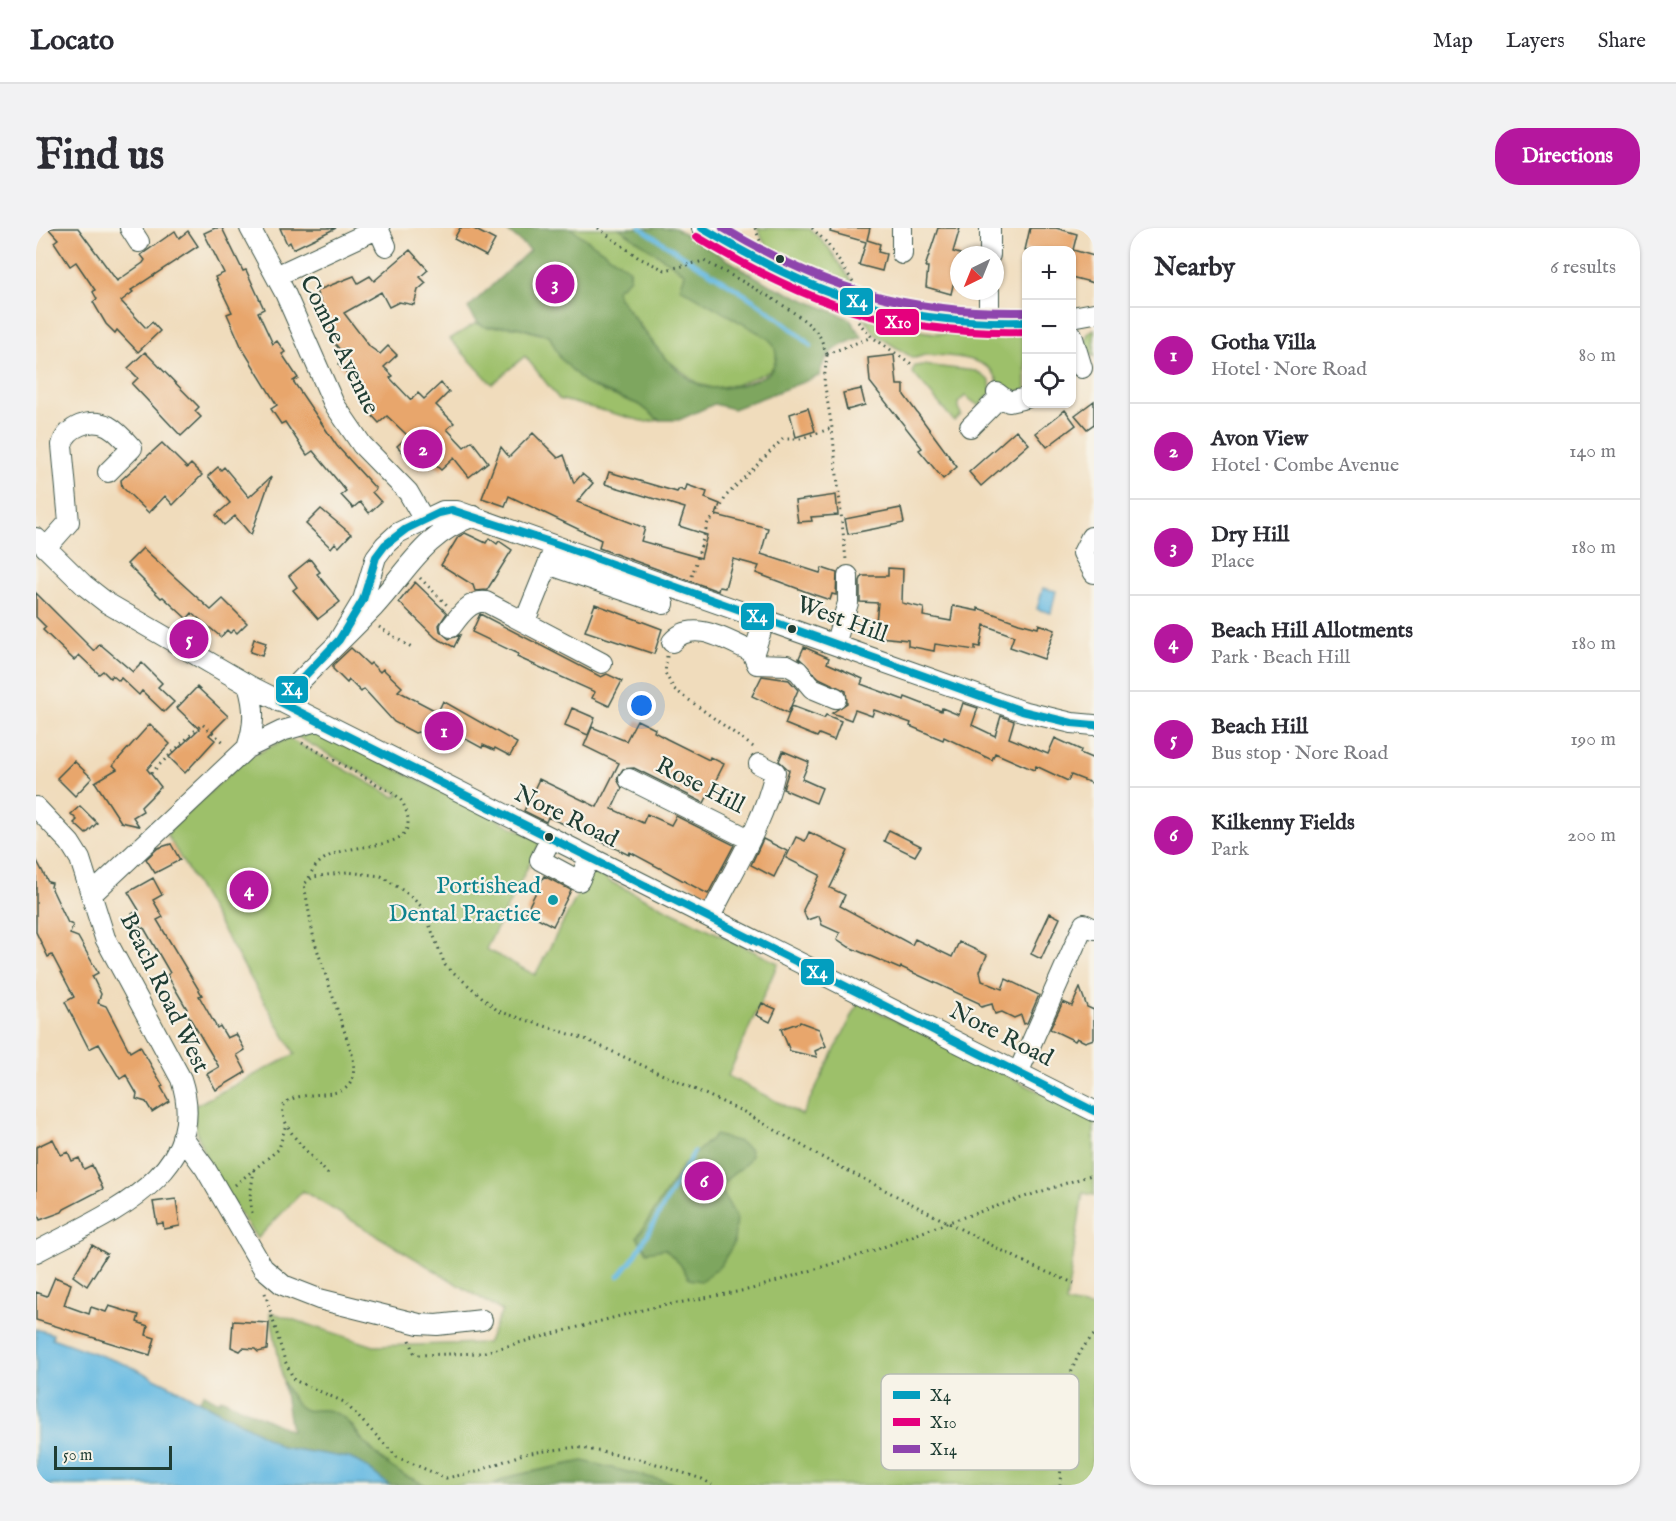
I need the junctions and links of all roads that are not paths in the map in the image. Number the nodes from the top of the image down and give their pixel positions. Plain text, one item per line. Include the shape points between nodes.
1 (250, 228) edge
2 (378, 228) edge
3 (702, 228) edge
4 (990, 228) edge
5 (898, 230) edge
6 (386, 246) dead end
7 (990, 246) edge
8 (902, 254) dead end
9 (276, 276) junction
10 (989, 300) edge
11 (1094, 314) edge
12 (1076, 316) edge
13 (1022, 322) edge
14 (989, 323) junction
15 (1076, 351) edge
16 (1082, 370) edge
17 (1022, 399) edge
18 (972, 416) dead end
19 (108, 472) dead end
20 (474, 516) junction
21 (424, 520) junction
22 (1091, 537) dead end
23 (41, 543) edge
24 (556, 544) junction
25 (548, 564) junction
26 (1094, 573) edge
27 (848, 576) road end
28 (664, 604) dead end
29 (765, 619) junction
30 (525, 621) junction
31 (455, 622) road end
32 (339, 640) junction
33 (672, 642) road end
34 (835, 644) junction
35 (753, 652) junction
36 (591, 660) dead end
37 (248, 685) junction
38 (836, 698) dead end
39 (280, 702) junction
40 (317, 721) junction
41 (1094, 725) edge
42 (243, 752) junction
43 (759, 764) road end
44 (629, 779) dead end
45 (36, 807) edge
46 (551, 838) junction
47 (749, 839) junction
48 (590, 857) junction
49 (92, 894) junction
50 (710, 917) junction
51 (1094, 929) edge
52 (1018, 1073) junction
53 (1094, 1111) edge
54 (182, 1137) junction
55 (36, 1252) edge
56 (482, 1320) dead end

1 - 9 street, Combe Avenue
2 - 6 street, Combe Avenue
2 - 9 street, Combe Avenue
3 - 14 street via 774,271 852,303 930,320
4 - 7 street
5 - 8 street
9 - 21 street, Combe Avenue via 343,419 362,445 408,492
10 - 14 street
11 - 12 street
13 - 14 street
15 - 16 street
17 - 18 street via 1009,402 998,395
19 - 23 street via 132,448 104,424 75,428 62,446 69,522
20 - 21 street, West Hill via 447,511
20 - 24 street, West Hill
20 - 32 street, West Hill via 432,539
21 - 32 street, West Hill via 398,533 380,551 363,600
22 - 26 street via 1083,553
23 - 37 street, Nore Road via 84,585 114,607
24 - 25 street
24 - 29 street, West Hill
25 - 28 street
25 - 30 street
27 - 34 street via 848,603
29 - 34 street, West Hill
29 - 35 street
30 - 31 street via 486,602 473,604
30 - 36 street
32 - 39 street, West Hill
33 - 35 street via 680,633 698,631
34 - 41 street, West Hill via 1022,711
35 - 38 street via 757,664 787,665 798,671 812,688
37 - 39 street, Nore Road
37 - 42 street via 254,713
39 - 40 street, Nore Road
40 - 42 street via 282,731
40 - 46 street, Nore Road
42 - 49 street
43 - 47 street, Rose Hill via 775,772
44 - 47 street, Rose Hill
45 - 49 street, Beach Road West via 75,851
46 - 48 street, Nore Road
46 - 48 street via 540,860 579,881
47 - 50 street, Rose Hill
48 - 50 street, Nore Road
49 - 54 street, Beach Road West via 105,938 181,1079 186,1106
50 - 52 street, Nore Road
51 - 52 street via 1084,924
52 - 53 street, Nore Road
54 - 55 street, Beach Road West via 168,1168 150,1186
54 - 56 street via 258,1260 271,1276 291,1289 403,1321 437,1325

